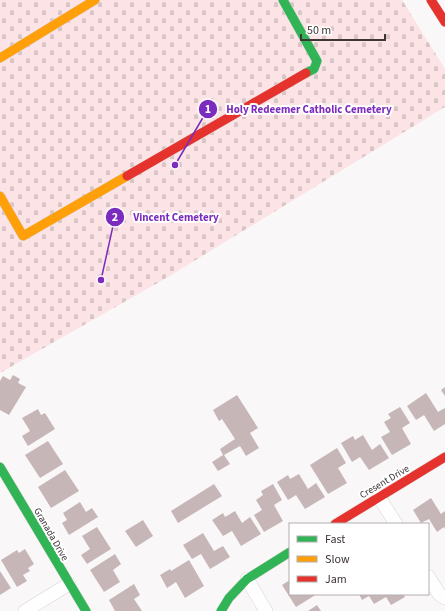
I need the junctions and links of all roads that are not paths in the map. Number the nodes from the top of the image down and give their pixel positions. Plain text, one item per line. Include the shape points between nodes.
1 (94, 0) edge
2 (282, 0) edge
3 (431, 0) edge
4 (445, 22) edge
5 (0, 58) edge
6 (0, 196) edge
7 (445, 457) edge
8 (0, 467) edge
9 (379, 497) junction
10 (336, 523) edge
11 (395, 523) edge
12 (289, 553) edge
13 (429, 578) edge
14 (247, 579) junction
15 (69, 584) junction
16 (445, 598) edge
17 (25, 611) edge
18 (86, 611) edge
19 (221, 611) edge
20 (266, 611) edge

1 - 5 street
2 - 6 street via 317,61 314,69 23,236
3 - 4 street
7 - 9 street, Cresent Drive
8 - 15 street, Granada Drive
9 - 10 street, Cresent Drive
9 - 11 street
12 - 14 street
13 - 16 street via 438,594
14 - 19 street
14 - 20 street
15 - 17 street
15 - 18 street, Granada Drive

